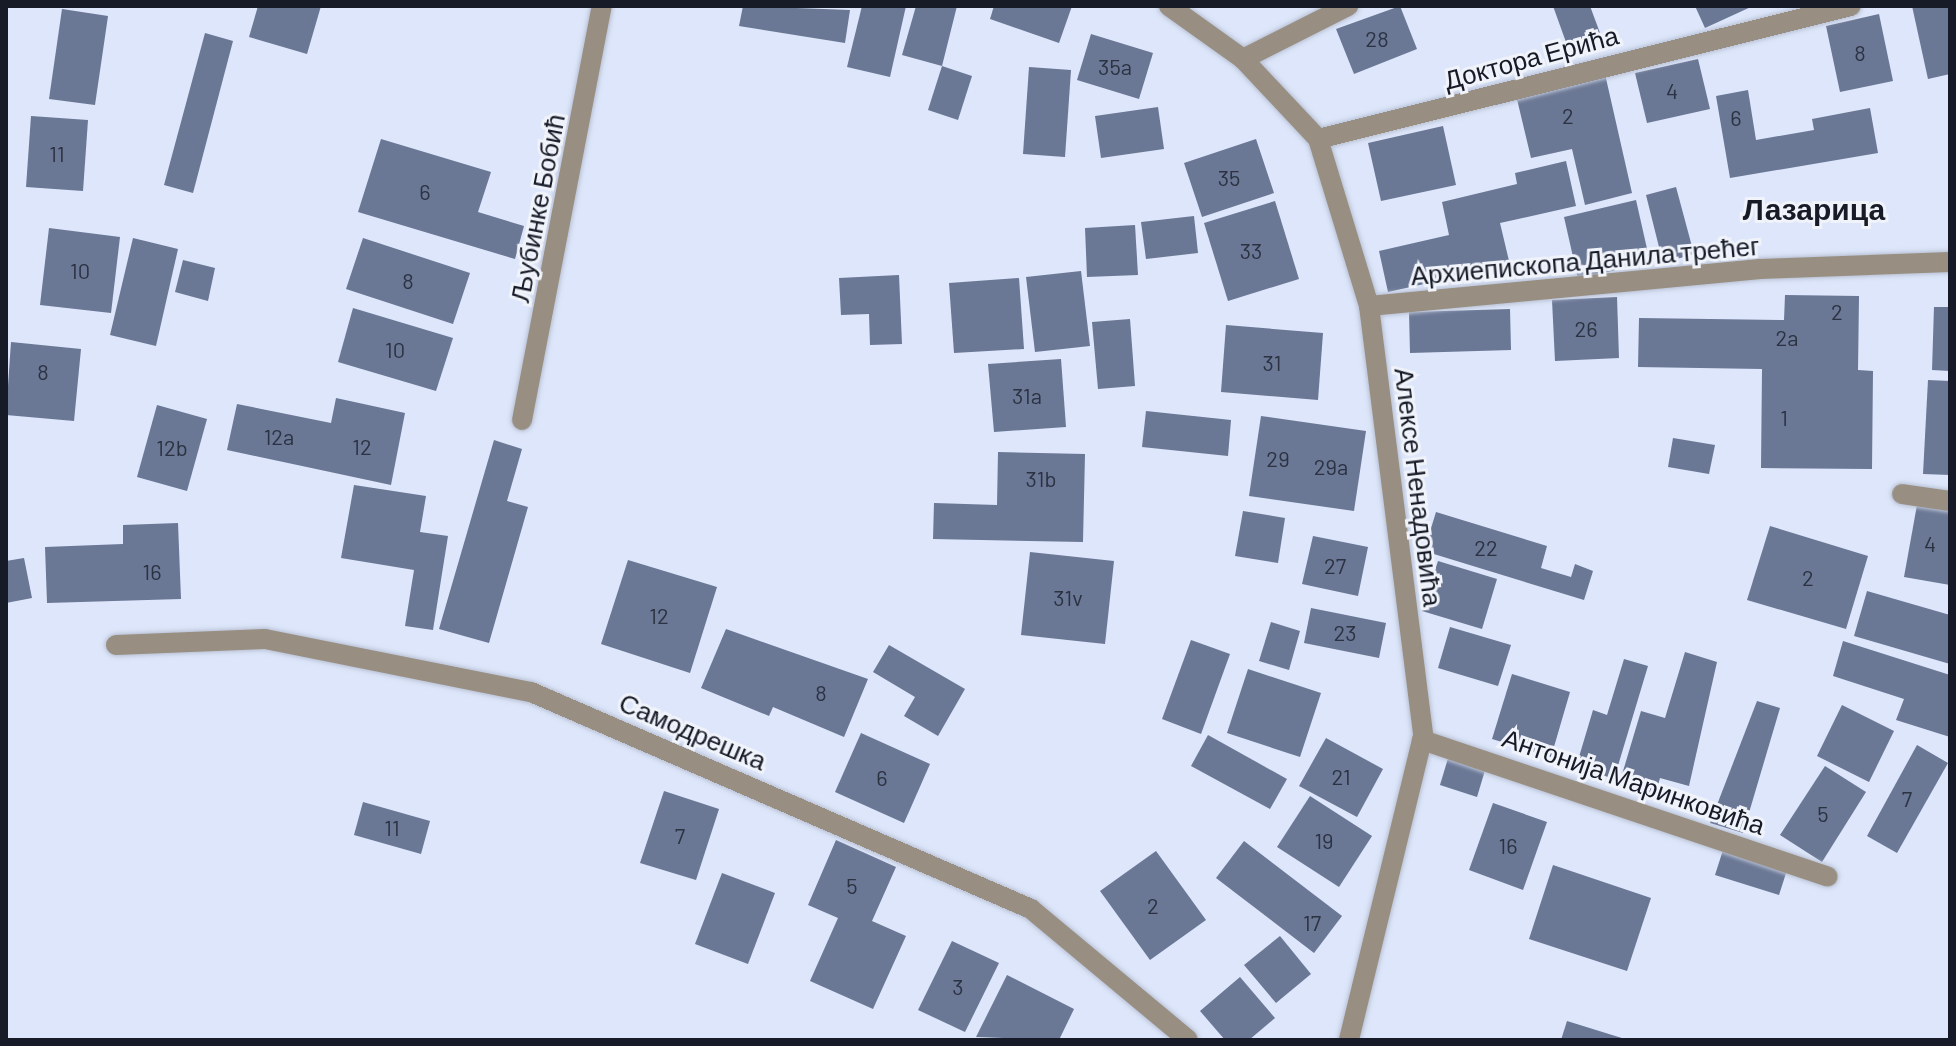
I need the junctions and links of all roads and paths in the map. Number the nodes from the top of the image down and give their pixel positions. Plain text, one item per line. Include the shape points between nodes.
1 (602, 6) edge
2 (1169, 6) edge
3 (1348, 6) edge
4 (1851, 6) edge
5 (1243, 59) junction
6 (1318, 139) junction
7 (1950, 262) edge
8 (1369, 306) junction
9 (522, 420) dead end
10 (1902, 494) dead end
11 (1950, 501) edge
12 (116, 645) dead end
13 (1422, 740) junction
14 (1828, 877) dead end
15 (1188, 1040) edge
16 (1349, 1040) edge

1 - 9 street, Љубинке Бобић
2 - 5 street, Алексе Ненадовића
3 - 5 street
4 - 6 street, Доктора Ерића
5 - 6 street, Алексе Ненадовића
6 - 8 street, Алексе Ненадовића
7 - 8 street, Архиепископа Данила трећег via 1760,269
8 - 13 street, Алексе Ненадовића
10 - 11 street
12 - 15 street, Самодрешка via 265,639 531,692 1031,909
13 - 14 street, Антонија Маринковића
13 - 16 street, Алексе Ненадовића

